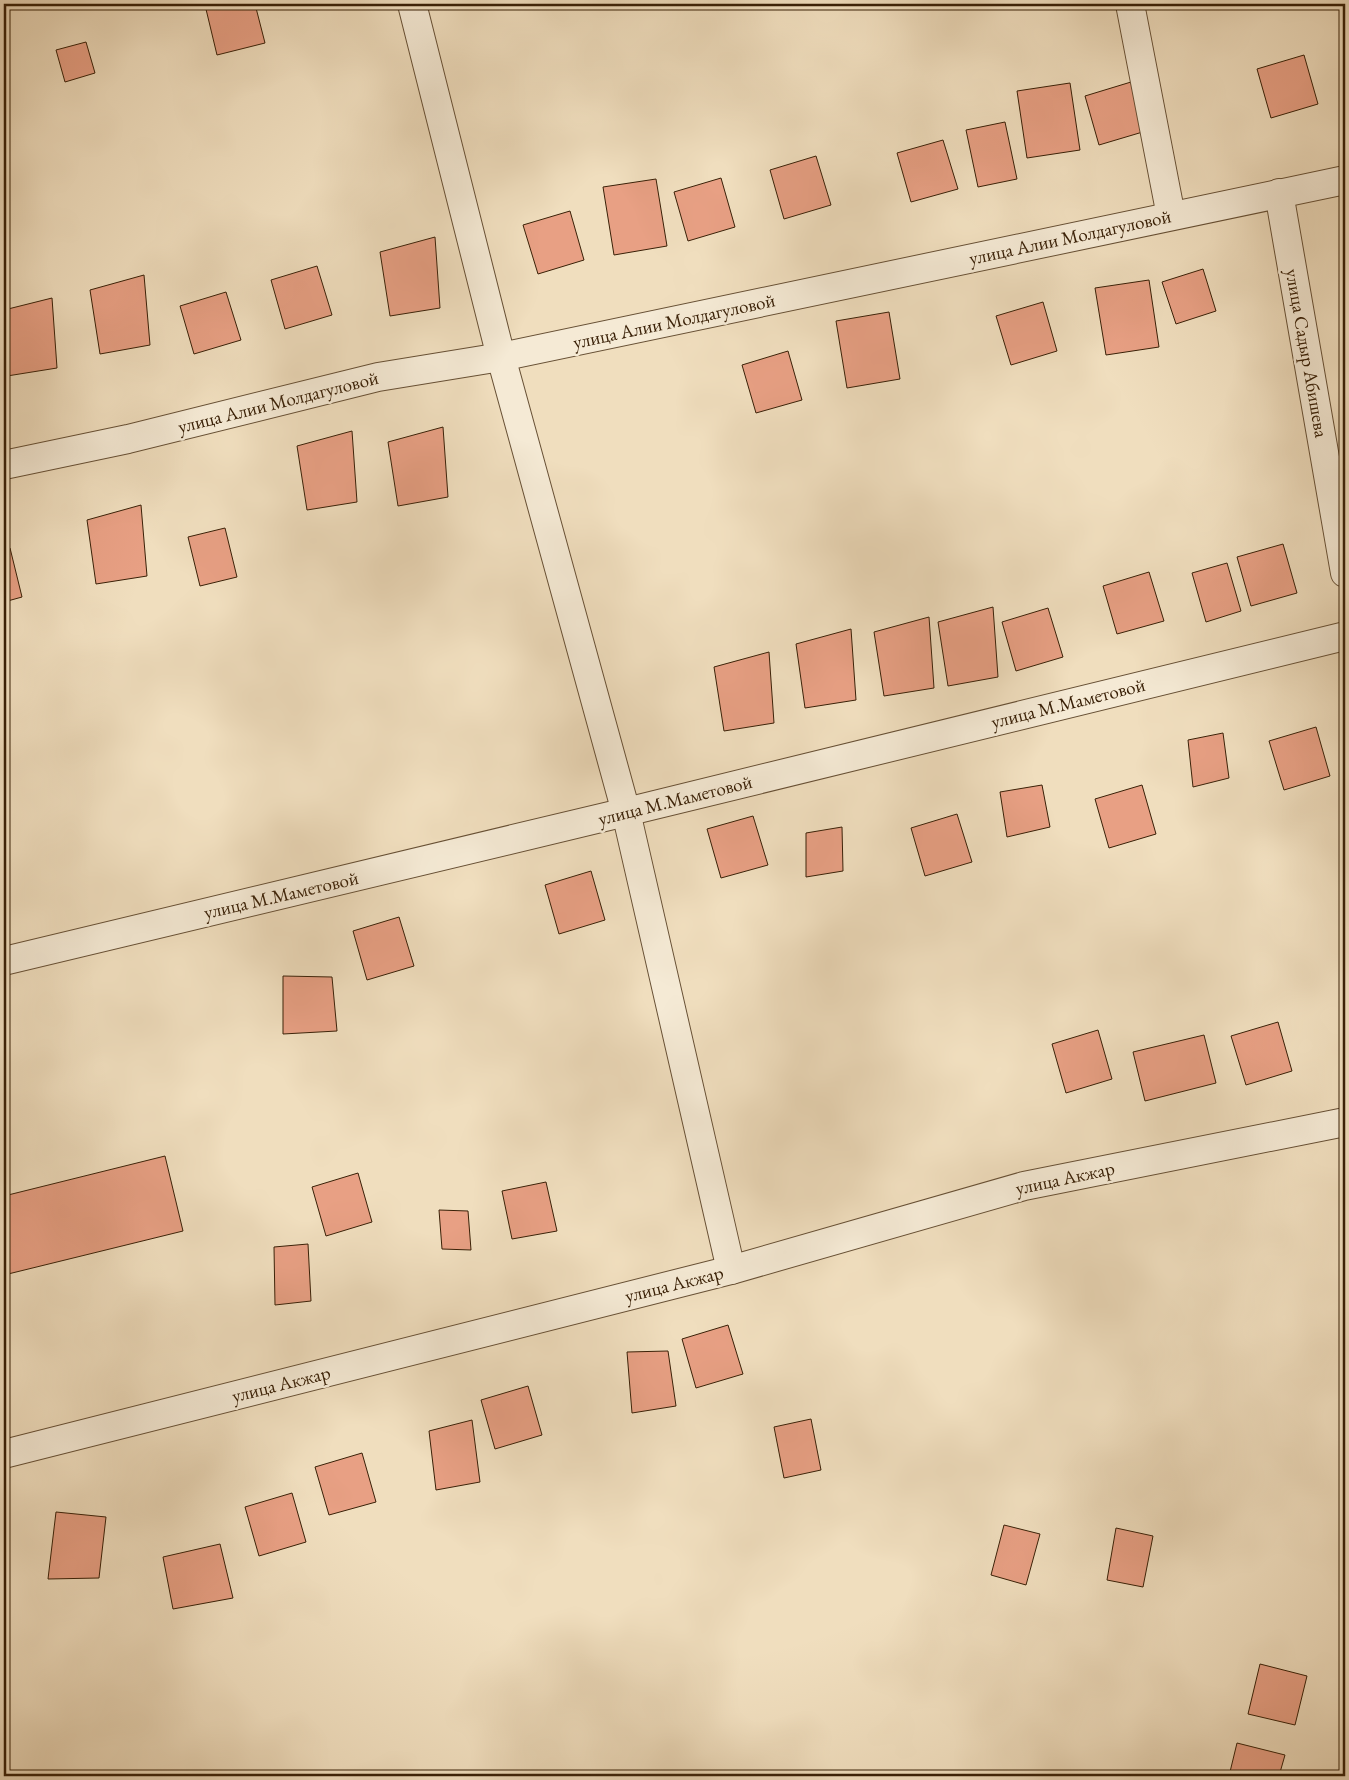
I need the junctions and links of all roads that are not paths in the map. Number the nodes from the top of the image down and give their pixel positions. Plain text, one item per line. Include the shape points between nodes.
1 (412, 4) edge
2 (1130, 4) edge
3 (1345, 180) edge
4 (1279, 193) junction
5 (1171, 216) junction
6 (501, 357) junction
7 (4, 465) edge
8 (1345, 573) edge
9 (1345, 636) edge
10 (626, 812) junction
11 (4, 962) edge
12 (1345, 1122) edge
13 (731, 1270) junction
14 (4, 1454) edge

1 - 6 street
2 - 5 street
3 - 4 street, улица Алии Молдагуловой
4 - 5 street, улица Алии Молдагуловой
4 - 8 street, улица Садыр Абишева
5 - 6 street, улица Алии Молдагуловой
6 - 7 street, улица Алии Молдагуловой via 378,377 128,439
6 - 10 street
9 - 10 street, улица М.Маметовой
10 - 11 street, улица М.Маметовой
10 - 13 street
12 - 13 street, улица Акжар via 1024,1186
13 - 14 street, улица Акжар

